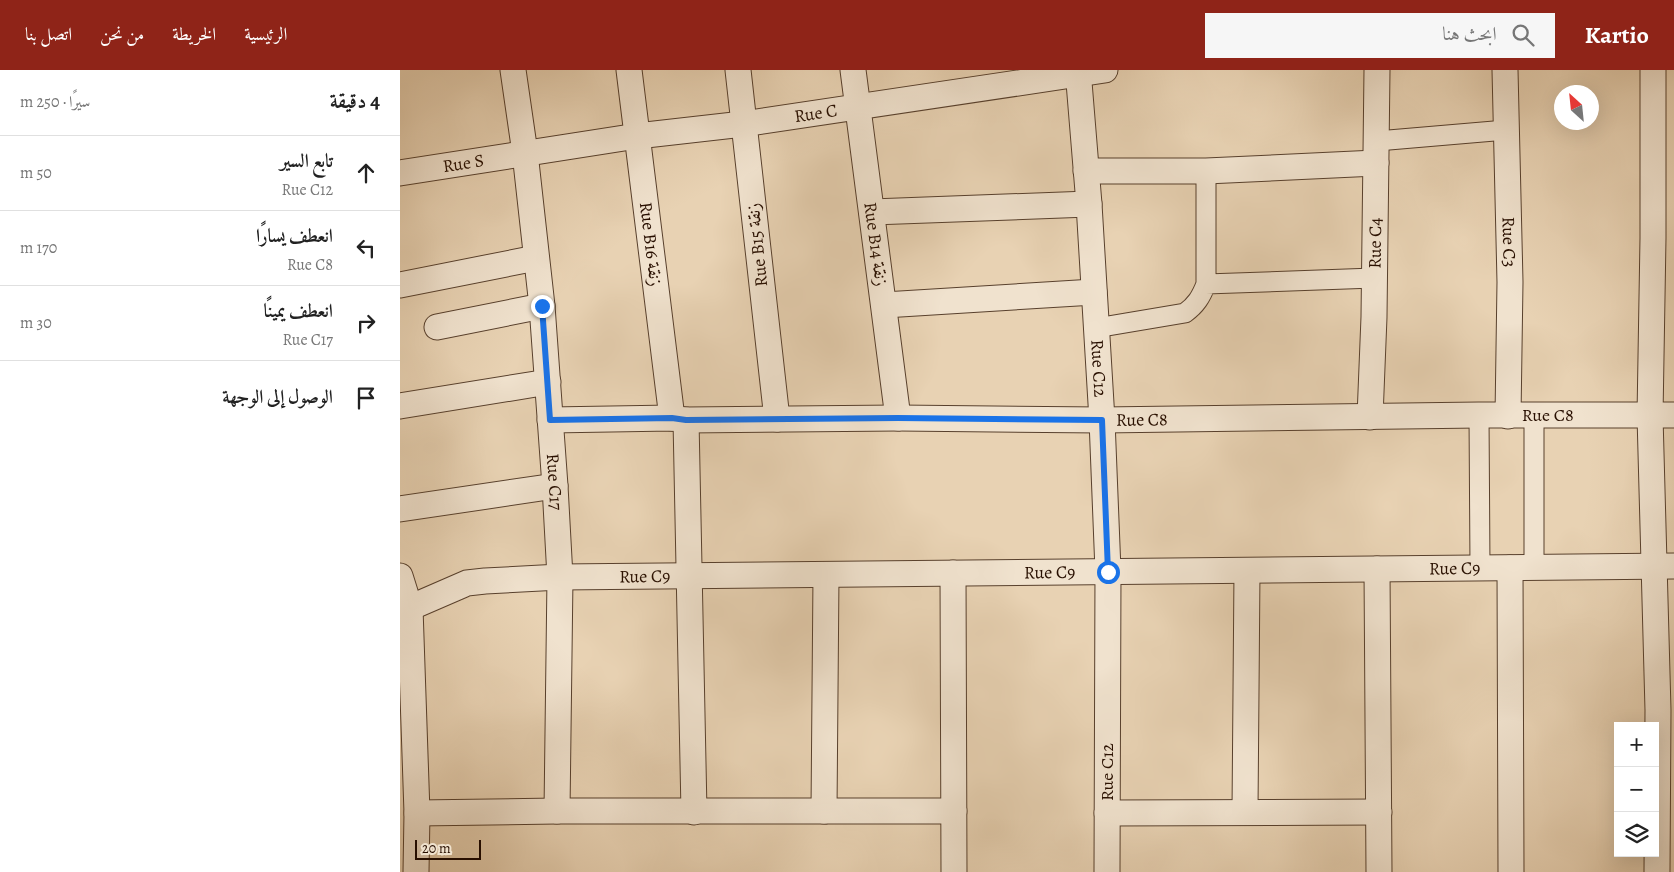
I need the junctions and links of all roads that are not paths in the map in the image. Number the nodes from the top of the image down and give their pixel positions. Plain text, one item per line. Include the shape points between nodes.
1 (513, 70) edge
2 (629, 70) edge
3 (738, 70) edge
4 (853, 70) edge
5 (1105, 70) edge
6 (1377, 70) edge
7 (1505, 70) edge
8 (1653, 70) edge
9 (1078, 72) edge
10 (963, 81) edge
11 (858, 107) junction
12 (743, 124) junction
13 (1506, 130) junction
14 (637, 136) junction
15 (1664, 151) edge
16 (1377, 152) junction
17 (525, 153) junction
18 (1086, 171) junction
19 (1206, 171) junction
20 (400, 173) edge
21 (1089, 204) junction
22 (872, 212) junction
23 (536, 258) junction
24 (1663, 268) edge
25 (1374, 278) junction
26 (1206, 284) junction
27 (400, 285) edge
28 (1094, 292) junction
29 (884, 305) junction
30 (542, 306) junction
31 (437, 327) dead end
32 (1096, 328) junction
33 (548, 382) junction
34 (400, 406) edge
35 (1479, 415) junction
36 (1508, 416) junction
37 (1534, 416) junction
38 (1662, 416) edge
39 (1370, 417) junction
40 (898, 418) junction
41 (679, 419) junction
42 (777, 419) junction
43 (550, 420) junction
44 (1102, 420) junction
45 (555, 486) junction
46 (400, 508) edge
47 (1665, 566) edge
48 (1480, 567) junction
49 (1522, 568) junction
50 (1377, 569) junction
51 (1247, 571) junction
52 (1108, 572) junction
53 (953, 573) junction
54 (826, 575) junction
55 (400, 576) edge
56 (688, 576) junction
57 (560, 577) junction
58 (405, 610) edge
59 (1666, 710) edge
60 (557, 811) junction
61 (824, 811) junction
62 (954, 811) junction
63 (1245, 811) junction
64 (694, 812) junction
65 (1379, 812) junction
66 (417, 813) junction
67 (1107, 813) junction
68 (1663, 857) edge
69 (416, 872) edge
70 (954, 872) edge
71 (1107, 872) edge
72 (1379, 872) edge
73 (1511, 872) edge

1 - 17 street, Rue C17
2 - 14 street, Rue B16 زنقة
3 - 12 street, Rue B15 زنقة
4 - 11 street, Rue B14 زنقة
5 - 9 street, Rue C
6 - 16 street, Rue C4
7 - 13 street, Rue C3
8 - 15 street
9 - 10 street, Rue C
9 - 18 street, Rue C12
10 - 11 street, Rue C
11 - 12 street, Rue C
11 - 22 street, Rue B14 زنقة
12 - 14 street, Rue C
12 - 42 street, Rue B15 زنقة
13 - 16 street
13 - 36 street, Rue C3 via 1510,282
14 - 17 street, Rue C
14 - 41 street, Rue B16 زنقة
15 - 24 street
16 - 19 street
16 - 25 street, Rue C4
17 - 20 street, Rue S
17 - 23 street, Rue C17
18 - 19 street
18 - 21 street, Rue C12
19 - 26 street
21 - 22 street
21 - 28 street, Rue C12
22 - 29 street, Rue B14 زنقة
23 - 27 street
23 - 30 street, Rue C17
24 - 38 street
25 - 26 street
25 - 39 street, Rue C4
26 - 32 street via 1202,296 1184,313
28 - 29 street
28 - 32 street, Rue C12
29 - 40 street, Rue B14 زنقة
30 - 31 street
30 - 33 street, Rue C17
32 - 44 street, Rue C12
33 - 34 street
33 - 43 street, Rue C17
35 - 36 street, Rue C8
35 - 39 street, Rue C8
35 - 48 street
36 - 37 street, Rue C8
37 - 38 street, Rue C8
37 - 49 street
38 - 47 street
39 - 44 street, Rue C8
40 - 42 street, Rue C8
40 - 44 street, Rue C8
41 - 42 street, Rue C8
41 - 43 street, Rue C8
41 - 56 street, Rue B16 زنقة
43 - 45 street, Rue C17
44 - 52 street, Rue C12
45 - 46 street
45 - 57 street, Rue C17
47 - 49 street, Rue C9
47 - 59 street
48 - 49 street, Rue C9
48 - 50 street, Rue C9
49 - 73 street
50 - 51 street, Rue C9
50 - 65 street
51 - 52 street, Rue C9
51 - 63 street
52 - 53 street, Rue C9
52 - 67 street, Rue C12
53 - 54 street, Rue C9
53 - 62 street
54 - 56 street, Rue C9
54 - 61 street
55 - 58 street
56 - 57 street, Rue C9
56 - 64 street, Rue B16 زنقة
57 - 58 street, Rue C9 via 467,584
57 - 60 street, Rue C17
58 - 66 street
59 - 68 street
60 - 64 street
60 - 66 street
61 - 62 street
61 - 64 street
62 - 70 street
63 - 65 street
63 - 67 street
65 - 72 street
66 - 69 street
67 - 71 street, Rue C12

